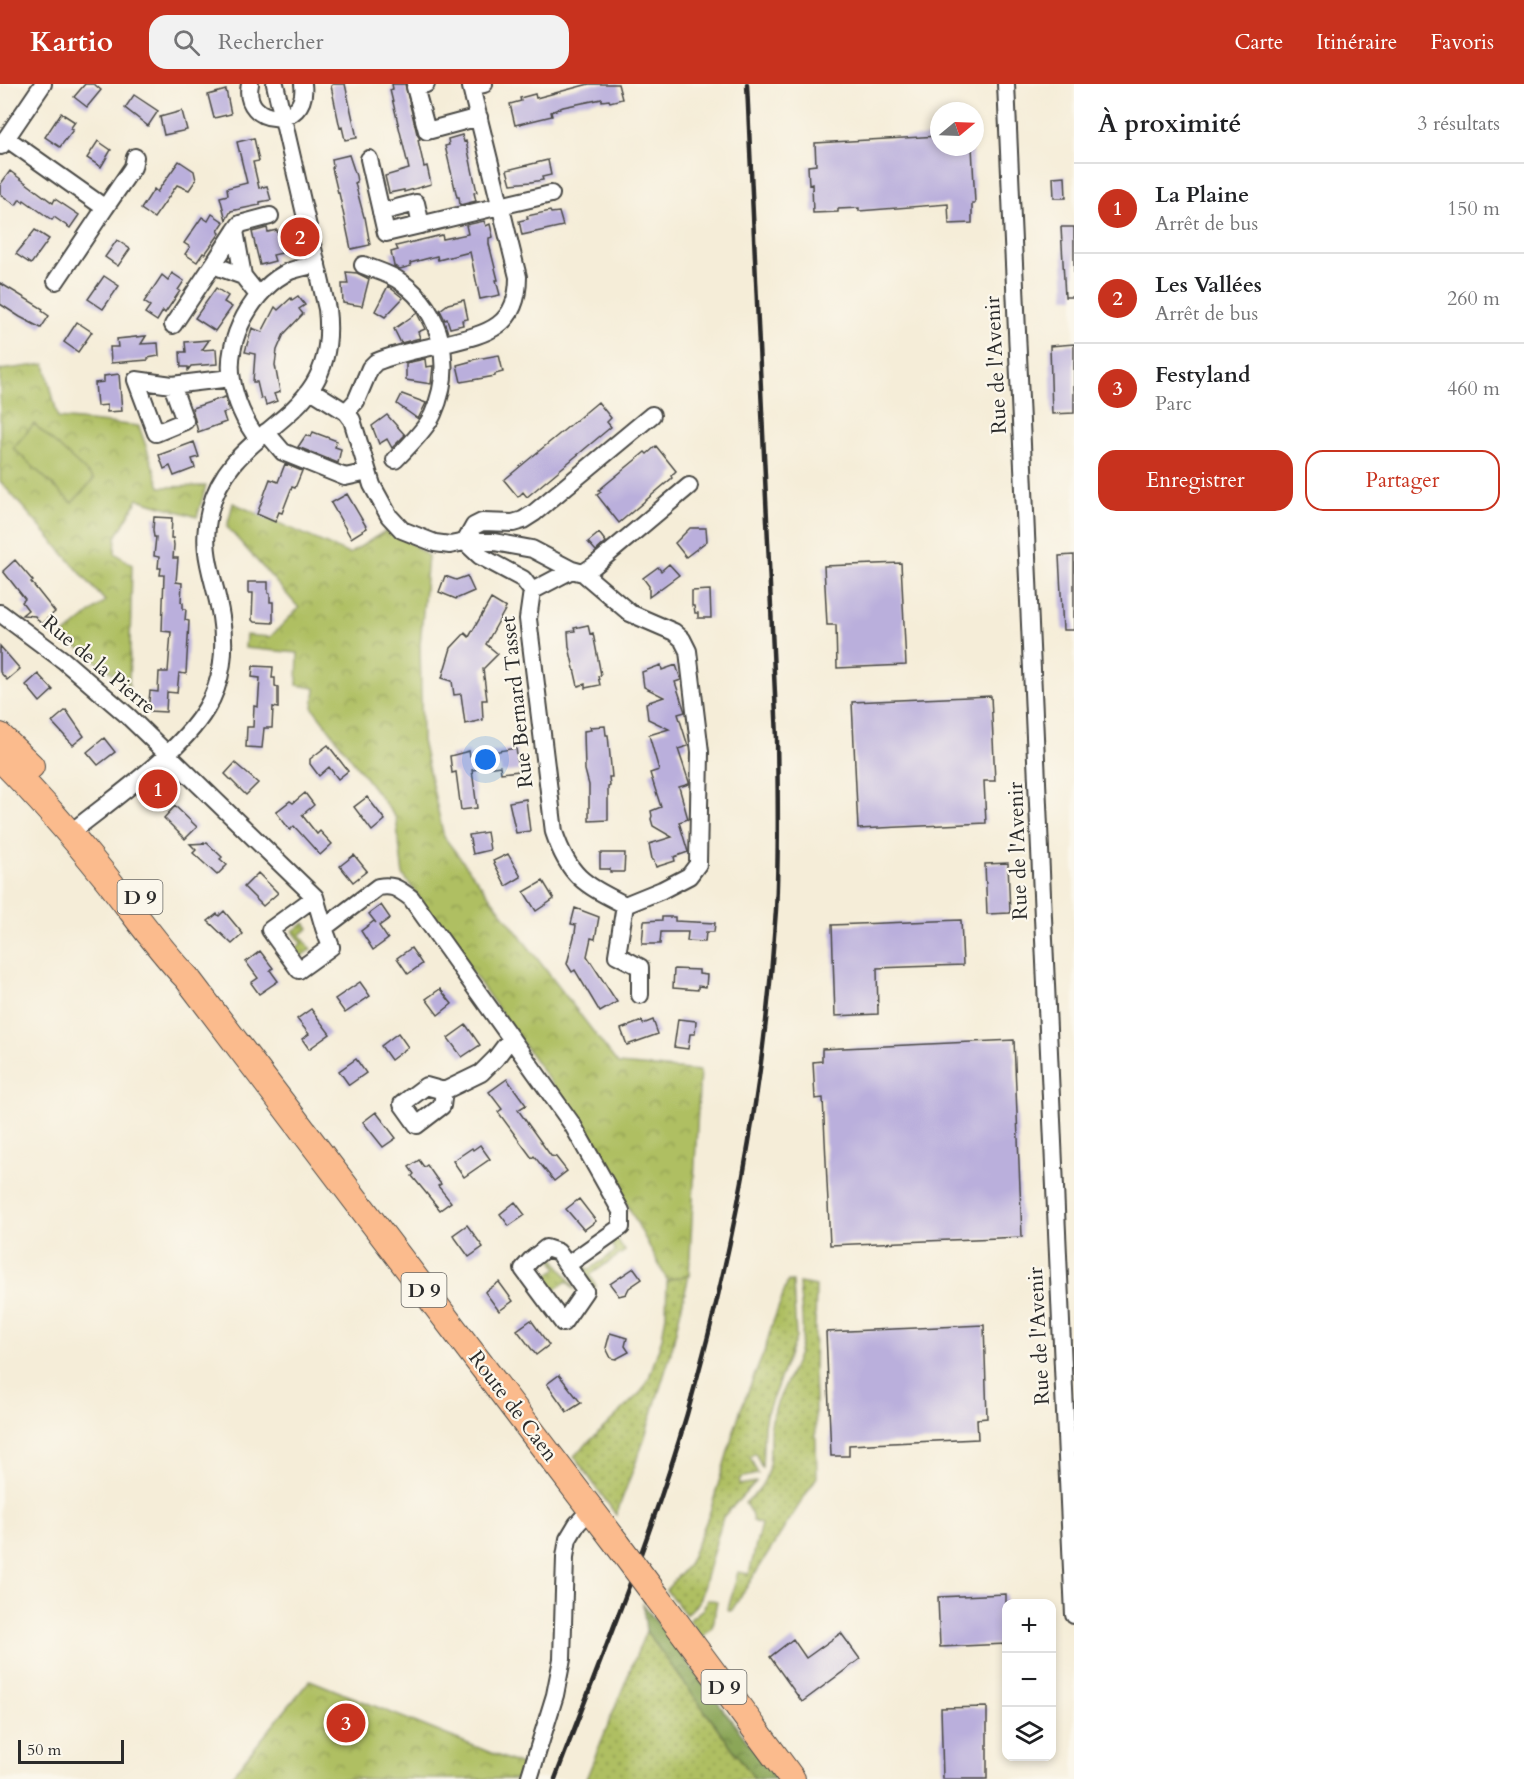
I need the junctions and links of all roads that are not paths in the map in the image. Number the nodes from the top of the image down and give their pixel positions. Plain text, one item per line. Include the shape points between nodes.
1 (43, 84) edge
2 (250, 84) edge
3 (275, 84) edge
4 (303, 84) edge
5 (426, 84) edge
6 (1006, 84) edge
7 (475, 85) edge
8 (479, 117) junction
9 (283, 118) junction
10 (3, 142) edge
11 (135, 157) dead end
12 (369, 159) dead end
13 (550, 194) dead end
14 (501, 207) junction
15 (105, 208) junction
16 (270, 216) dead end
17 (235, 231) junction
18 (317, 264) junction
19 (213, 265) junction
20 (363, 265) dead end
21 (243, 276) junction
22 (56, 281) dead end
23 (258, 295) junction
24 (173, 325) dead end
25 (443, 344) junction
26 (231, 378) junction
27 (172, 385) dead end
28 (311, 390) junction
29 (346, 412) junction
30 (652, 415) dead end
31 (262, 436) junction
32 (395, 460) dead end
33 (368, 472) junction
34 (689, 486) dead end
35 (465, 542) junction
36 (577, 571) junction
37 (532, 591) junction
38 (0, 613) edge
39 (0, 736) edge
40 (166, 755) junction
41 (0, 758) edge
42 (75, 829) junction
43 (315, 897) junction
44 (625, 904) junction
45 (324, 928) junction
46 (640, 995) dead end
47 (511, 1038) junction
48 (444, 1091) dead end
49 (567, 1265) dead end
50 (591, 1509) junction
51 (1074, 1615) edge
52 (530, 1779) edge
53 (792, 1779) edge

1 - 10 street
2 - 9 street via 256,109 267,116
3 - 9 street
4 - 9 street via 300,106
5 - 8 street via 415,87 426,130
6 - 51 street, Rue de l'Avenir
7 - 8 street
8 - 14 street
9 - 18 street
10 - 15 street
11 - 15 street via 133,167
12 - 14 street via 386,233
13 - 14 street
14 - 25 street via 518,276 518,291 510,313 494,329
15 - 22 street
16 - 17 street via 240,224
17 - 19 street
17 - 21 street
18 - 23 street via 289,272
18 - 28 street via 327,309 328,345
19 - 21 street
19 - 24 street
20 - 25 street via 400,280 427,305
21 - 23 street
23 - 26 street via 244,317 236,341
25 - 29 street via 376,362 356,402
25 - 32 street via 444,380 433,416
26 - 27 street
26 - 31 street via 240,408
28 - 29 street
28 - 31 street
29 - 33 street
30 - 35 street via 534,513 513,523 482,522 474,526
31 - 33 street via 283,452 345,477
31 - 40 street via 231,465 209,513 207,559 224,647 216,691 196,724
33 - 35 street via 388,516 402,530 435,543
34 - 36 street, Rue Bernard Tasset
35 - 36 street via 494,542 532,549
35 - 37 street via 480,556 524,579
36 - 37 street, Rue Bernard Tasset
36 - 44 street via 630,613 674,632 688,651 700,752 698,864 689,876 662,891
37 - 44 street, Rue Bernard Tasset via 528,619 554,832 560,851 577,877
38 - 40 street, Rue de la Pierre via 63,660
39 - 42 main road, D 9 via 33,768
40 - 42 street
40 - 43 street, Rue de la Pierre
41 - 42 main road, D 9
42 - 50 main road, Route de Caen / D 9 via 104,875 231,1035
43 - 45 street
43 - 45 street via 270,930 299,970 331,948
44 - 46 street via 617,955 640,968
45 - 47 street via 378,887 398,888 411,898
47 - 48 street via 481,1073
47 - 49 street via 572,1124 621,1211 621,1227
50 - 52 street via 568,1539 562,1659
50 - 53 main road, Route de Caen / D 9, bridge

